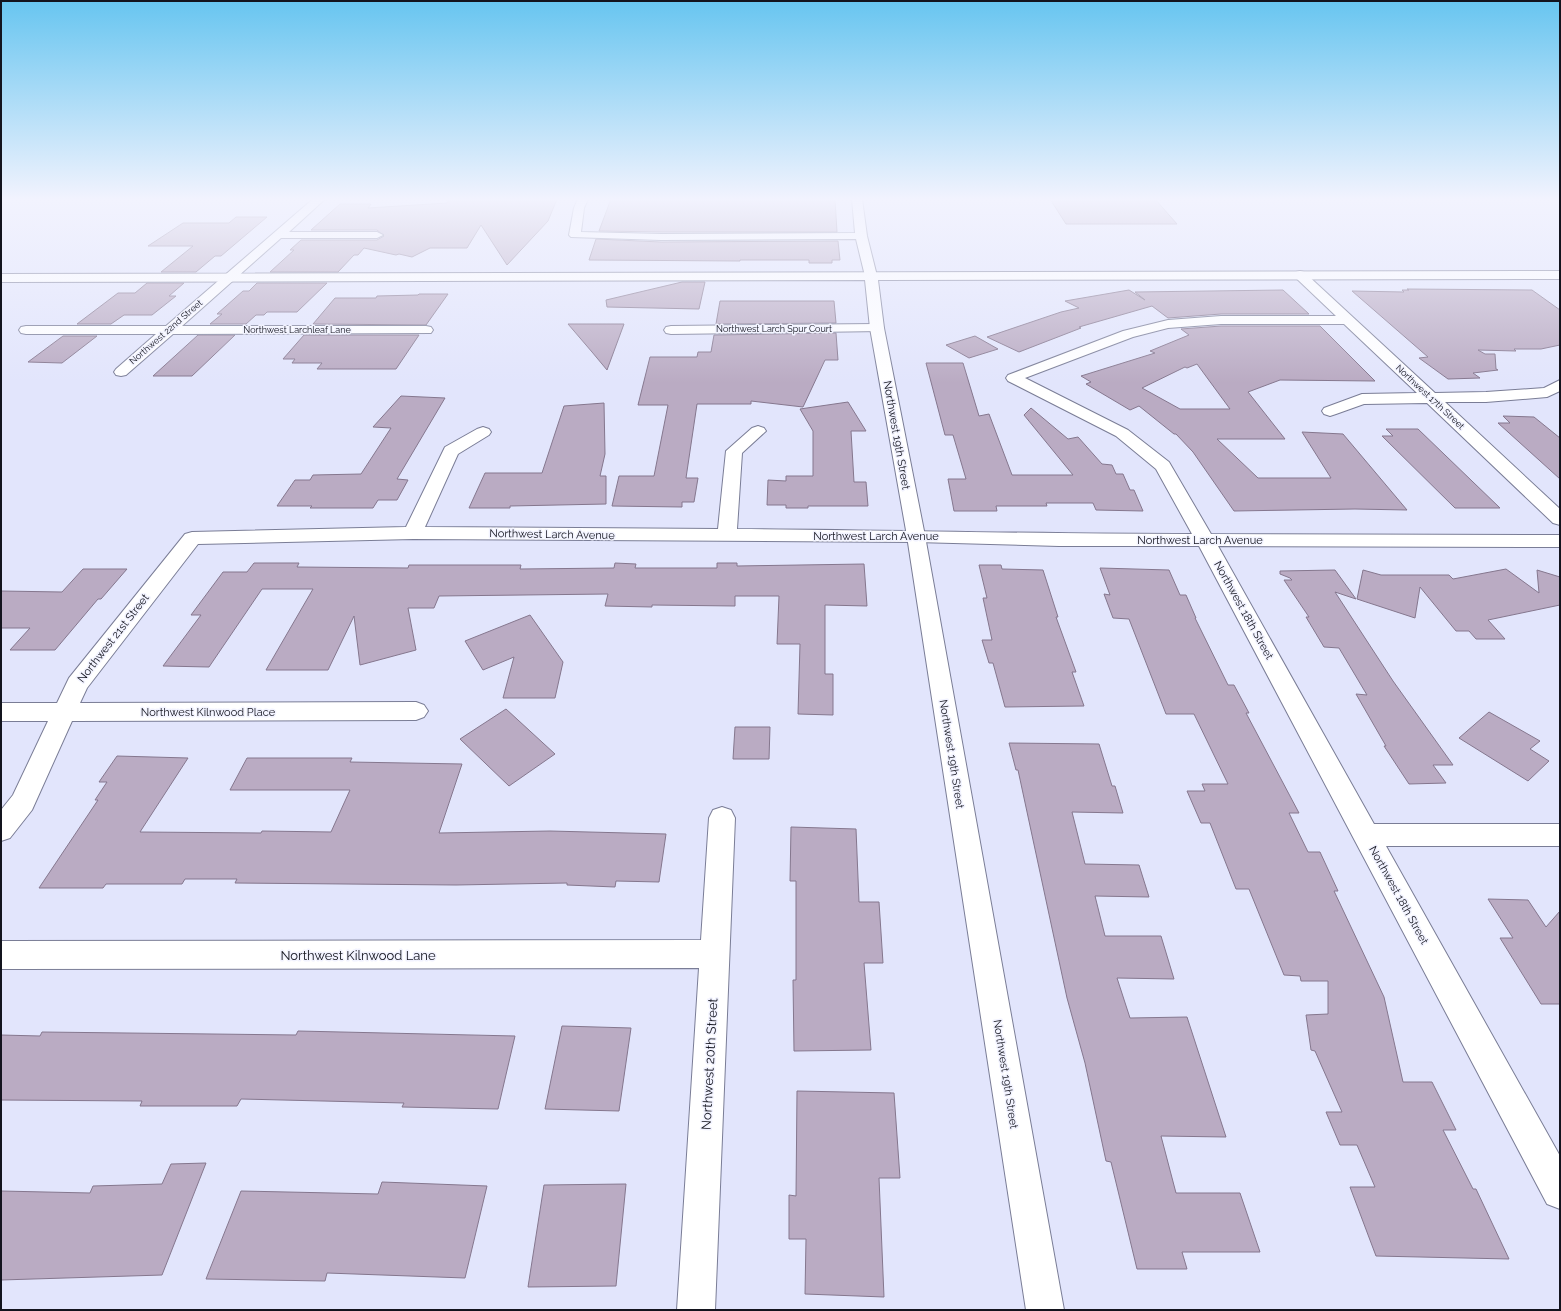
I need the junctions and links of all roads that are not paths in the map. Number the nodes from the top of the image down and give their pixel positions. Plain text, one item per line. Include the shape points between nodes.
1 (251, 260) edge
2 (867, 260) edge
3 (1300, 275) junction
4 (1560, 275) edge
5 (871, 276) junction
6 (1, 278) edge
7 (230, 278) junction
8 (1347, 320) junction
9 (877, 328) junction
10 (26, 330) dead end
11 (168, 330) junction
12 (426, 330) dead end
13 (671, 330) dead end
14 (121, 372) dead end
15 (1560, 385) edge
16 (1432, 399) junction
17 (1330, 411) dead end
18 (758, 431) dead end
19 (483, 432) dead end
20 (1560, 519) edge
21 (413, 532) junction
22 (728, 536) junction
23 (916, 536) junction
24 (192, 538) joint
25 (1206, 540) junction
26 (1560, 541) edge
27 (416, 711) dead end
28 (1, 712) edge
29 (64, 713) junction
30 (722, 818) dead end
31 (1, 830) edge
32 (1366, 835) junction
33 (1560, 835) edge
34 (715, 954) junction
35 (1, 955) edge
36 (1560, 1191) edge
37 (696, 1310) edge
38 (1045, 1310) edge

1 - 7 street, Northwest 22nd Street
2 - 5 street, Northwest 19th Street
3 - 4 street
3 - 5 street
3 - 8 street, Northwest 17th Street
5 - 7 street
5 - 9 street, Northwest 19th Street
6 - 7 street
7 - 11 street, Northwest 22nd Street
8 - 16 street, Northwest 17th Street
8 - 25 street, Northwest 18th Street via 1221,320 1168,324 1128,334 1013,378 1122,433 1163,466
9 - 13 street, Northwest Larch Spur Court
9 - 23 street, Northwest 19th Street
10 - 11 street, Northwest Larchleaf Lane
11 - 12 street, Northwest Larchleaf Lane
11 - 14 street, Northwest 22nd Street
15 - 16 street via 1547,392
16 - 17 street via 1362,399
16 - 20 street, Northwest 17th Street
18 - 22 street via 734,451
19 - 21 street via 451,451
21 - 22 street, Northwest Larch Avenue
21 - 24 street, Northwest Larch Avenue
22 - 23 street, Northwest Larch Avenue
23 - 25 street, Northwest Larch Avenue via 1059,540
23 - 38 street, Northwest 19th Street
24 - 29 street, Northwest 21st Street via 77,684
25 - 26 street, Northwest Larch Avenue
25 - 32 street, Northwest 18th Street
27 - 29 street, Northwest Kilnwood Place
28 - 29 street, Northwest Kilnwood Place
29 - 31 street, Northwest 21st Street via 23,802
30 - 34 street, Northwest 20th Street
32 - 33 street
32 - 36 street, Northwest 18th Street
34 - 35 street, Northwest Kilnwood Lane
34 - 37 street, Northwest 20th Street

